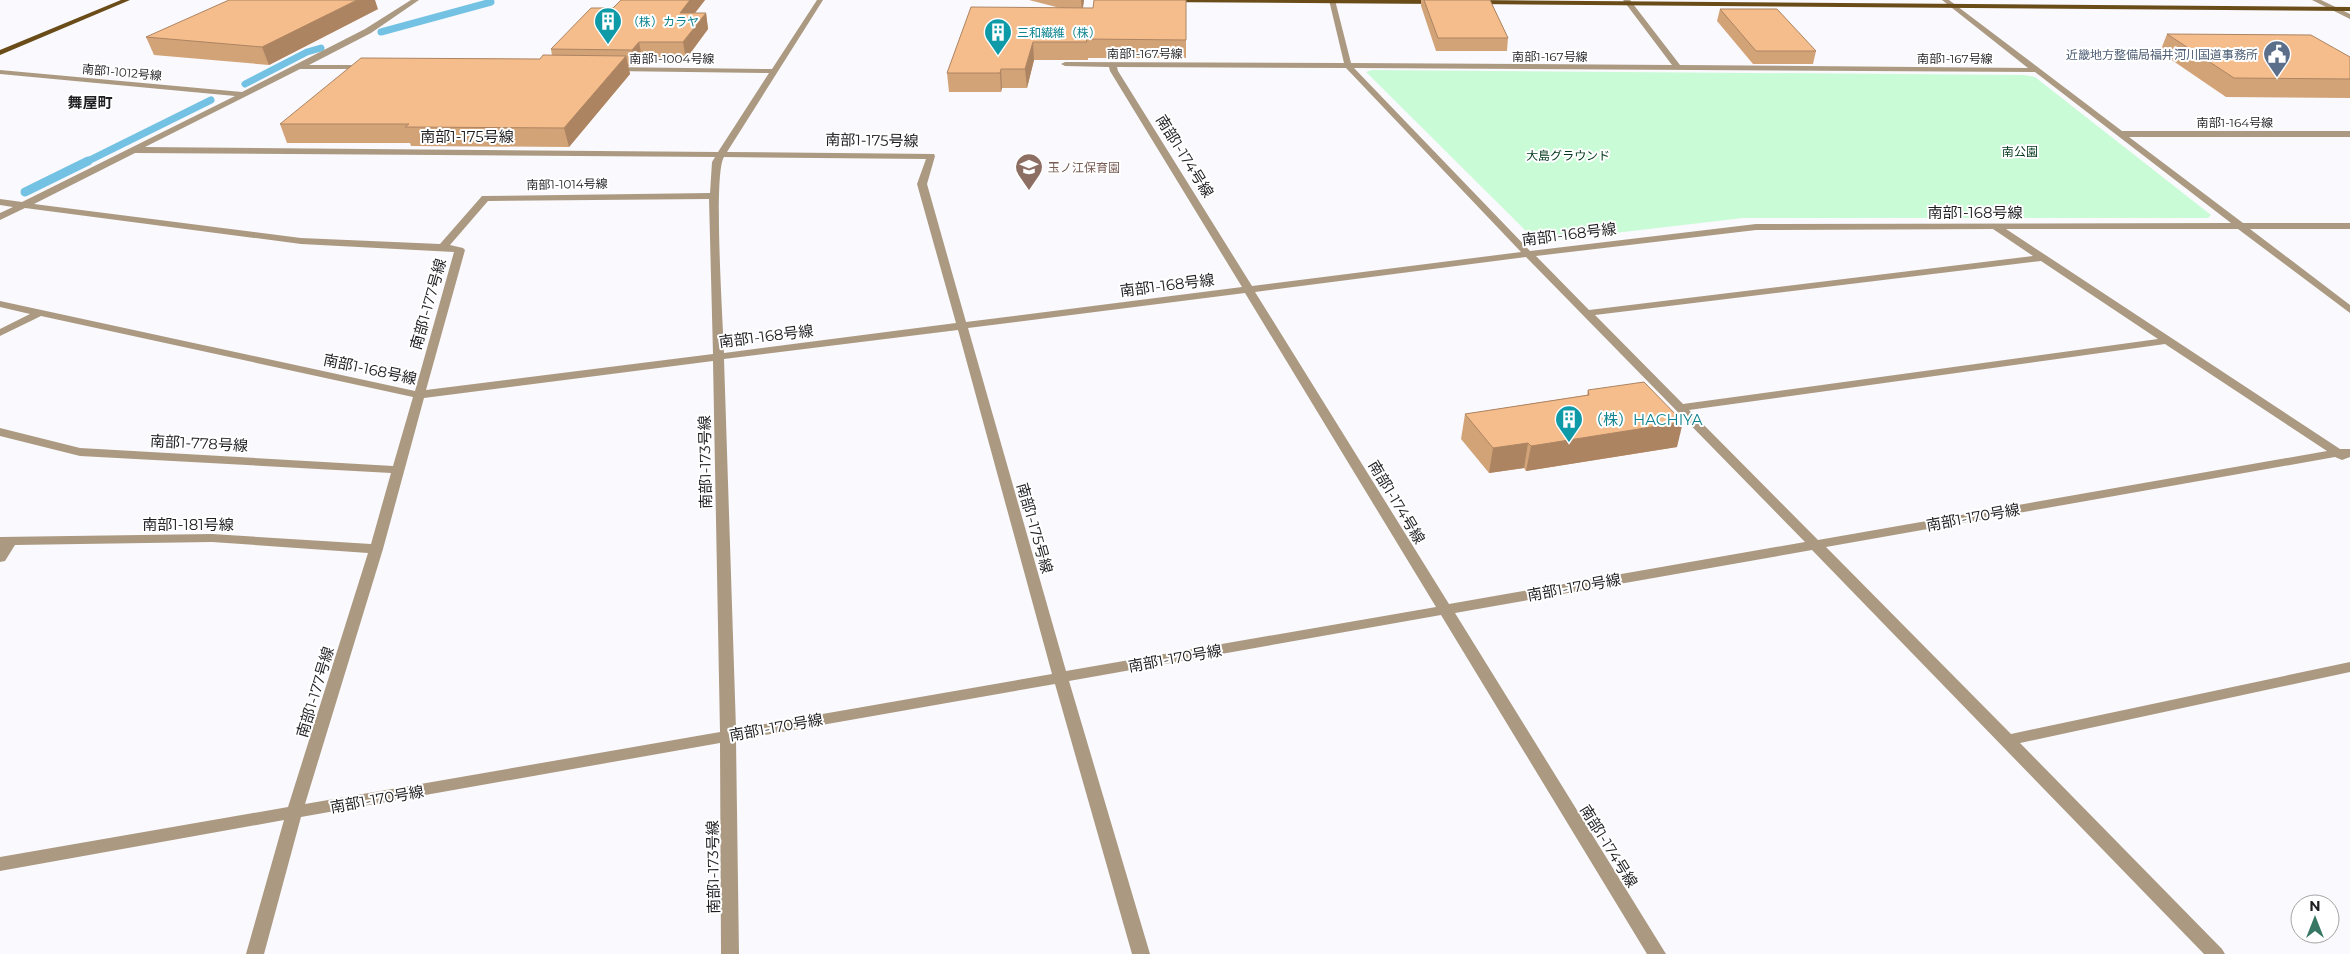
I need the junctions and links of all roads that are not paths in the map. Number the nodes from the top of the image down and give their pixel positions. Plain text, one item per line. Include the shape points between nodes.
1 (127, 0) edge
2 (416, 0) edge
3 (820, 0) edge
4 (1154, 0) edge
5 (1945, 0) edge
6 (2315, 0) edge
7 (1333, 1) edge
8 (1451, 2) edge
9 (1471, 2) edge
10 (1628, 2) edge
11 (1952, 5) junction
12 (2331, 9) junction
13 (2350, 10) edge
14 (2350, 17) edge
15 (0, 53) edge
16 (1065, 64) edge
17 (1112, 64) junction
18 (1348, 66) junction
19 (299, 67) junction
20 (378, 67) edge
21 (1678, 68) junction
22 (606, 69) edge
23 (774, 70) junction
24 (2035, 70) junction
25 (0, 72) edge
26 (243, 94) junction
27 (2119, 134) junction
28 (2350, 134) edge
29 (133, 150) junction
30 (720, 154) junction
31 (714, 196) junction
32 (0, 202) edge
33 (24, 204) junction
34 (0, 216) edge
35 (2241, 226) junction
36 (2350, 226) edge
37 (1996, 227) junction
38 (443, 247) junction
39 (1528, 254) junction
40 (2042, 258) junction
41 (1248, 290) junction
42 (0, 304) edge
43 (2350, 310) edge
44 (39, 313) junction
45 (1588, 314) junction
46 (962, 326) junction
47 (0, 333) edge
48 (2165, 341) junction
49 (719, 358) junction
50 (418, 395) junction
51 (1679, 408) junction
52 (0, 432) edge
53 (2346, 456) edge
54 (399, 470) junction
55 (5, 542) edge
56 (1814, 544) junction
57 (376, 549) junction
58 (0, 558) edge
59 (1444, 610) junction
60 (2350, 667) edge
61 (1061, 679) junction
62 (728, 736) junction
63 (2008, 740) junction
64 (294, 814) junction
65 (0, 864) edge
66 (255, 954) edge
67 (730, 954) edge
68 (1142, 954) edge
69 (1657, 954) edge
70 (2216, 954) edge

1 - 15 main road
2 - 19 street via 368,31
3 - 23 street, 南部1-173号線
4 - 7 main road
5 - 11 street
6 - 12 street
7 - 8 main road
7 - 18 street
9 - 10 main road
10 - 11 main road
10 - 21 street
11 - 12 main road
11 - 24 street
12 - 13 main road
12 - 14 street
16 - 17 street, 南部1-167号線
17 - 18 street, 南部1-167号線
17 - 41 street, 南部1-174号線
18 - 21 street, 南部1-167号線
18 - 39 street
19 - 20 street
19 - 26 street
21 - 24 street, 南部1-167号線
22 - 23 street, 南部1-1004号線
23 - 30 street, 南部1-173号線
24 - 27 street
25 - 26 street, 南部1-1012号線
26 - 29 street
27 - 28 street, 南部1-164号線
27 - 35 street
29 - 30 street, 南部1-175号線
29 - 33 street
30 - 31 street, 南部1-173号線 via 716,162
30 - 46 street, 南部1-175号線 via 931,156 922,184
31 - 38 street, 南部1-1014号線 via 485,198
31 - 49 street, 南部1-173号線
32 - 33 street, 南部1-177号線
33 - 34 street
33 - 38 street, 南部1-177号線 via 300,242
35 - 36 street, 南部1-168号線
35 - 37 street, 南部1-168号線
35 - 43 street
37 - 39 street, 南部1-168号線 via 1756,227
37 - 40 street
38 - 50 street, 南部1-177号線 via 460,250
39 - 41 street, 南部1-168号線
39 - 45 street
40 - 45 street
40 - 48 street
41 - 46 street, 南部1-168号線
41 - 59 street, 南部1-174号線
42 - 44 street, 南部1-168号線
44 - 47 street
44 - 50 street, 南部1-168号線
45 - 51 street
46 - 49 street, 南部1-168号線
46 - 61 street, 南部1-175号線
48 - 51 street
48 - 53 street
49 - 50 street, 南部1-168号線
49 - 62 street, 南部1-173号線
50 - 54 street, 南部1-177号線
51 - 56 street
52 - 54 street, 南部1-778号線 via 80,452
53 - 56 street, 南部1-170号線
54 - 57 street, 南部1-177号線
55 - 57 street, 南部1-181号線 via 212,538
55 - 58 street
56 - 59 street, 南部1-170号線
56 - 63 street
57 - 64 street, 南部1-177号線
59 - 61 street, 南部1-170号線
59 - 69 street, 南部1-174号線
60 - 63 street
61 - 62 street, 南部1-170号線
61 - 68 street, 南部1-175号線
62 - 64 street, 南部1-170号線
62 - 67 street, 南部1-173号線
63 - 70 street
64 - 65 street, 南部1-170号線
64 - 66 street, 南部1-177号線

